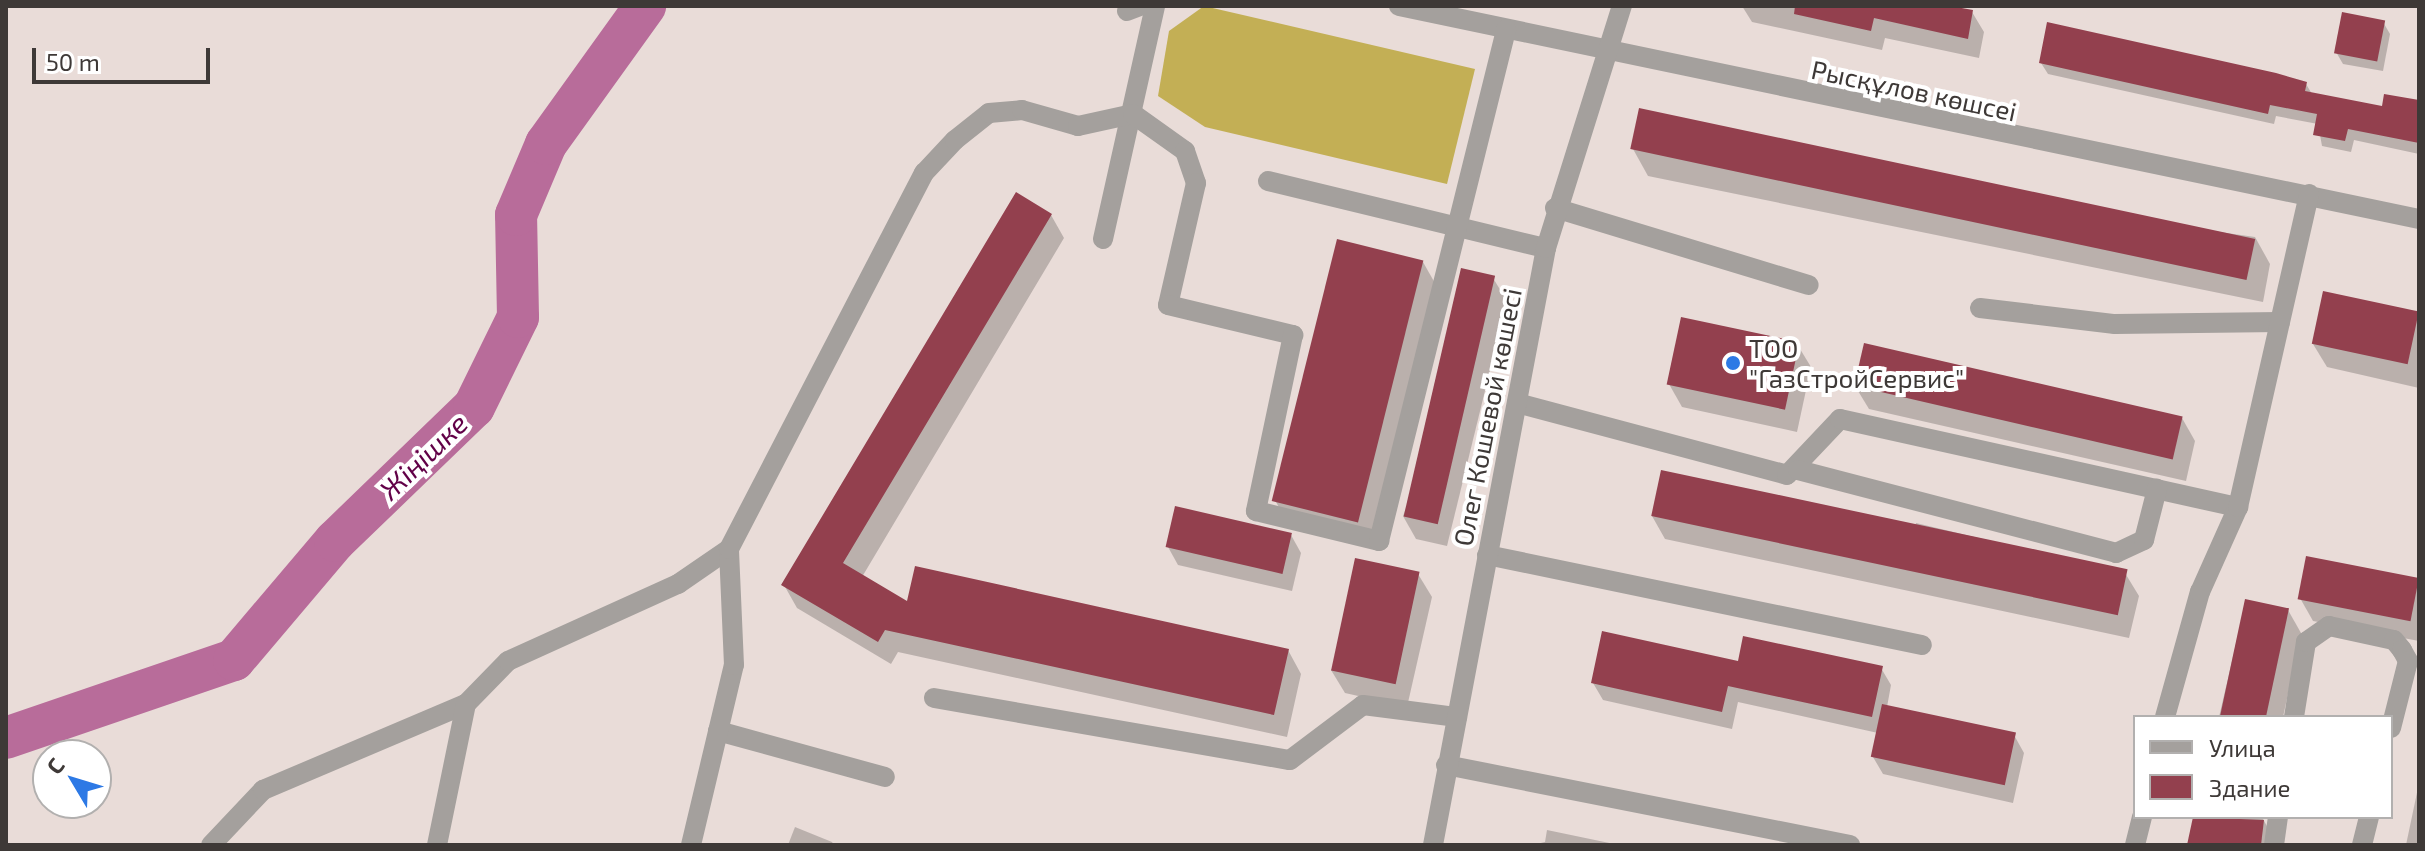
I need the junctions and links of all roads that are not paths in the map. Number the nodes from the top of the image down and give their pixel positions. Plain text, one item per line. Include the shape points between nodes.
1 (1155, 6) edge
2 (1399, 6) edge
3 (1622, 6) edge
4 (1506, 30) junction
5 (1608, 45) junction
6 (1133, 114) junction
7 (1268, 181) dead end
8 (2309, 194) junction
9 (1555, 208) junction
10 (2419, 219) edge
11 (1457, 226) junction
12 (1103, 239) dead end
13 (1546, 248) junction
14 (1809, 285) dead end
15 (1980, 308) dead end
16 (2280, 322) junction
17 (1517, 403) junction
18 (1798, 470) junction
19 (2157, 489) junction
20 (2238, 507) junction
21 (729, 549) junction
22 (1487, 555) junction
23 (1922, 645) dead end
24 (2413, 662) edge
25 (934, 698) dead end
26 (466, 704) junction
27 (2166, 715) edge
28 (2294, 715) edge
29 (1457, 717) junction
30 (2393, 722) edge
31 (718, 731) junction
32 (1446, 765) junction
33 (885, 777) dead end
34 (2142, 819) edge
35 (2278, 819) edge
36 (2368, 819) edge
37 (211, 845) edge
38 (437, 845) edge
39 (691, 845) edge
40 (1433, 845) edge
41 (1850, 845) edge
42 (2135, 845) edge
43 (2274, 845) edge
44 (2362, 845) edge

1 - 6 street
2 - 4 street, Рысқұлов көшсеі
3 - 5 street, Олег Кошевой көшесі
4 - 5 street, Рысқұлов көшсеі
4 - 11 street
5 - 8 street, Рысқұлов көшсеі via 1848,106
5 - 9 street, Олег Кошевой көшесі
6 - 11 street via 1185,151 1196,183 1168,305 1293,335 1256,511 1379,541
6 - 12 street
6 - 21 street via 1078,126 1022,110 989,113 924,173
7 - 11 street
8 - 10 street, Рысқұлов көшсеі
8 - 16 street
9 - 13 street, Олег Кошевой көшесі
9 - 14 street
11 - 13 street
13 - 17 street, Олег Кошевой көшесі
15 - 16 street via 2115,324
16 - 20 street
17 - 18 street via 1787,475
17 - 22 street, Олег Кошевой көшесі
18 - 19 street via 1840,419
18 - 19 street via 2116,553 2144,540
19 - 20 street
20 - 27 street via 2200,592
21 - 26 street via 678,584 508,661
21 - 31 street via 734,665
22 - 23 street
22 - 29 street, Олег Кошевой көшесі
24 - 28 street via 2394,640 2329,626 2315,632 2306,642
24 - 30 street
25 - 29 street via 1290,760 1363,705
26 - 37 street via 263,790
26 - 38 street
29 - 32 street, Олег Кошевой көшесі
31 - 33 street
31 - 39 street
32 - 40 street, Олег Кошевой көшесі
32 - 41 street
34 - 42 street
35 - 43 street
36 - 44 street

